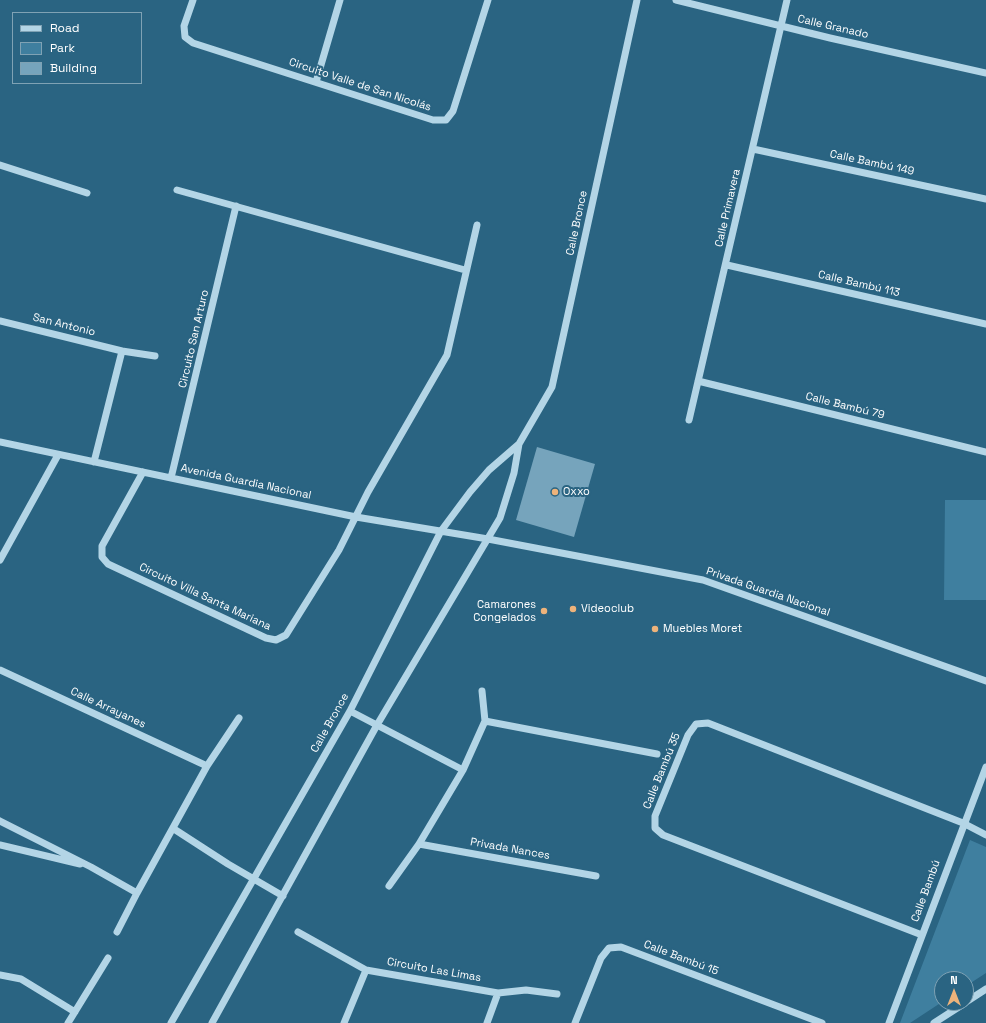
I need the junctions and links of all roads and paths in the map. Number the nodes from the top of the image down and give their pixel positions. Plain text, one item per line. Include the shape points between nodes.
1 (193, 0) edge
2 (340, 0) edge
3 (488, 0) edge
4 (637, 0) edge
5 (676, 0) edge
6 (788, 0) edge
7 (781, 26) junction
8 (986, 73) edge
9 (316, 82) junction
10 (753, 149) junction
11 (0, 165) edge
12 (177, 190) dead end
13 (87, 193) dead end
14 (986, 198) edge
15 (236, 206) junction
16 (477, 225) dead end
17 (727, 265) junction
18 (465, 270) junction
19 (0, 321) edge
20 (986, 324) edge
21 (122, 351) junction
22 (155, 356) dead end
23 (698, 381) junction
24 (689, 420) dead end
25 (0, 442) edge
26 (519, 444) junction
27 (986, 452) edge
28 (58, 455) junction
29 (94, 462) junction
30 (143, 472) junction
31 (171, 478) junction
32 (356, 518) junction
33 (441, 531) junction
34 (488, 539) junction
35 (0, 560) edge
36 (0, 670) edge
37 (986, 681) edge
38 (482, 691) dead end
39 (350, 710) junction
40 (239, 718) dead end
41 (485, 721) junction
42 (377, 725) junction
43 (657, 754) dead end
44 (208, 766) junction
45 (986, 767) edge
46 (463, 770) junction
47 (0, 821) edge
48 (963, 823) junction
49 (174, 829) junction
50 (986, 835) edge
51 (419, 844) junction
52 (0, 845) edge
53 (91, 867) junction
54 (596, 876) dead end
55 (254, 880) junction
56 (389, 886) dead end
57 (136, 893) junction
58 (283, 896) junction
59 (117, 932) dead end
60 (298, 932) dead end
61 (922, 935) junction
62 (108, 958) dead end
63 (366, 970) junction
64 (0, 974) edge
65 (986, 989) edge
66 (498, 992) junction
67 (557, 994) dead end
68 (974, 996) edge
69 (952, 1011) edge
70 (75, 1012) junction
71 (68, 1023) edge
72 (171, 1023) edge
73 (212, 1023) edge
74 (344, 1023) edge
75 (487, 1023) edge
76 (575, 1023) edge
77 (822, 1023) edge
78 (889, 1023) edge
79 (934, 1023) edge

1 - 9 street, Circuito Valle de San Nicolás via 184,26 185,37 193,43
2 - 9 street
3 - 9 street, Circuito Valle de San Nicolás via 453,111 446,120 433,120
4 - 26 street, Calle Bronce via 552,387
5 - 7 street, Calle Granado
6 - 7 street, Calle Primavera
7 - 8 street, Calle Granado
7 - 10 street, Calle Primavera
10 - 14 street, Calle Bambú 149
10 - 17 street, Calle Primavera
11 - 13 street
12 - 15 street
15 - 18 street
15 - 31 street, Circuito San Arturo
16 - 18 street
17 - 20 street, Calle Bambú 113
17 - 23 street, Calle Primavera
18 - 32 street via 447,355 368,492
19 - 21 street, San Antonio
21 - 22 street, San Antonio
21 - 29 street
23 - 24 street, Calle Primavera
23 - 27 street, Calle Bambú 79
25 - 28 street, Avenida Guardia Nacional
26 - 33 street, Calle Bronce via 489,470
26 - 34 street, Calle Bronce via 504,506
28 - 29 street, Avenida Guardia Nacional
28 - 35 street
29 - 30 street, Avenida Guardia Nacional
30 - 31 street, Avenida Guardia Nacional
30 - 32 street, Circuito Villa Santa Mariana via 102,546 102,557 108,564 266,638 276,640 286,634
31 - 32 street, Avenida Guardia Nacional
32 - 33 street, Avenida Guardia Nacional
33 - 34 street, Avenida Guardia Nacional
33 - 39 street, Calle Bronce
34 - 37 street, Privada Guardia Nacional via 703,580
34 - 42 street, Calle Bronce
36 - 44 street, Calle Arrayanes
38 - 41 street
39 - 42 street
39 - 55 street, Calle Bronce
40 - 44 street
41 - 43 street
41 - 46 street
42 - 46 street
42 - 58 street, Calle Bronce
44 - 49 street
45 - 48 street, Calle Bambú
46 - 51 street
47 - 53 street
48 - 50 street, Calle Bambú 35
48 - 61 street, Calle Bambú
48 - 61 street, Calle Bambú 35 via 708,723 696,724 688,734 655,816 655,828 664,835
49 - 55 street
49 - 57 street
51 - 54 street, Privada Nances
51 - 56 street
52 - 53 street
53 - 57 street
55 - 58 street
55 - 72 street, Calle Bronce
57 - 59 street
58 - 73 street, Calle Bronce
60 - 63 street, Circuito Las Limas
61 - 78 street, Calle Bambú
62 - 70 street
63 - 66 street, Circuito Las Limas
63 - 74 street
64 - 70 street via 21,979
65 - 68 street
66 - 67 street, Circuito Las Limas via 526,990
66 - 75 street
69 - 79 street
70 - 71 street
76 - 77 street, Calle Bambú 15 via 601,958 609,948 621,947

